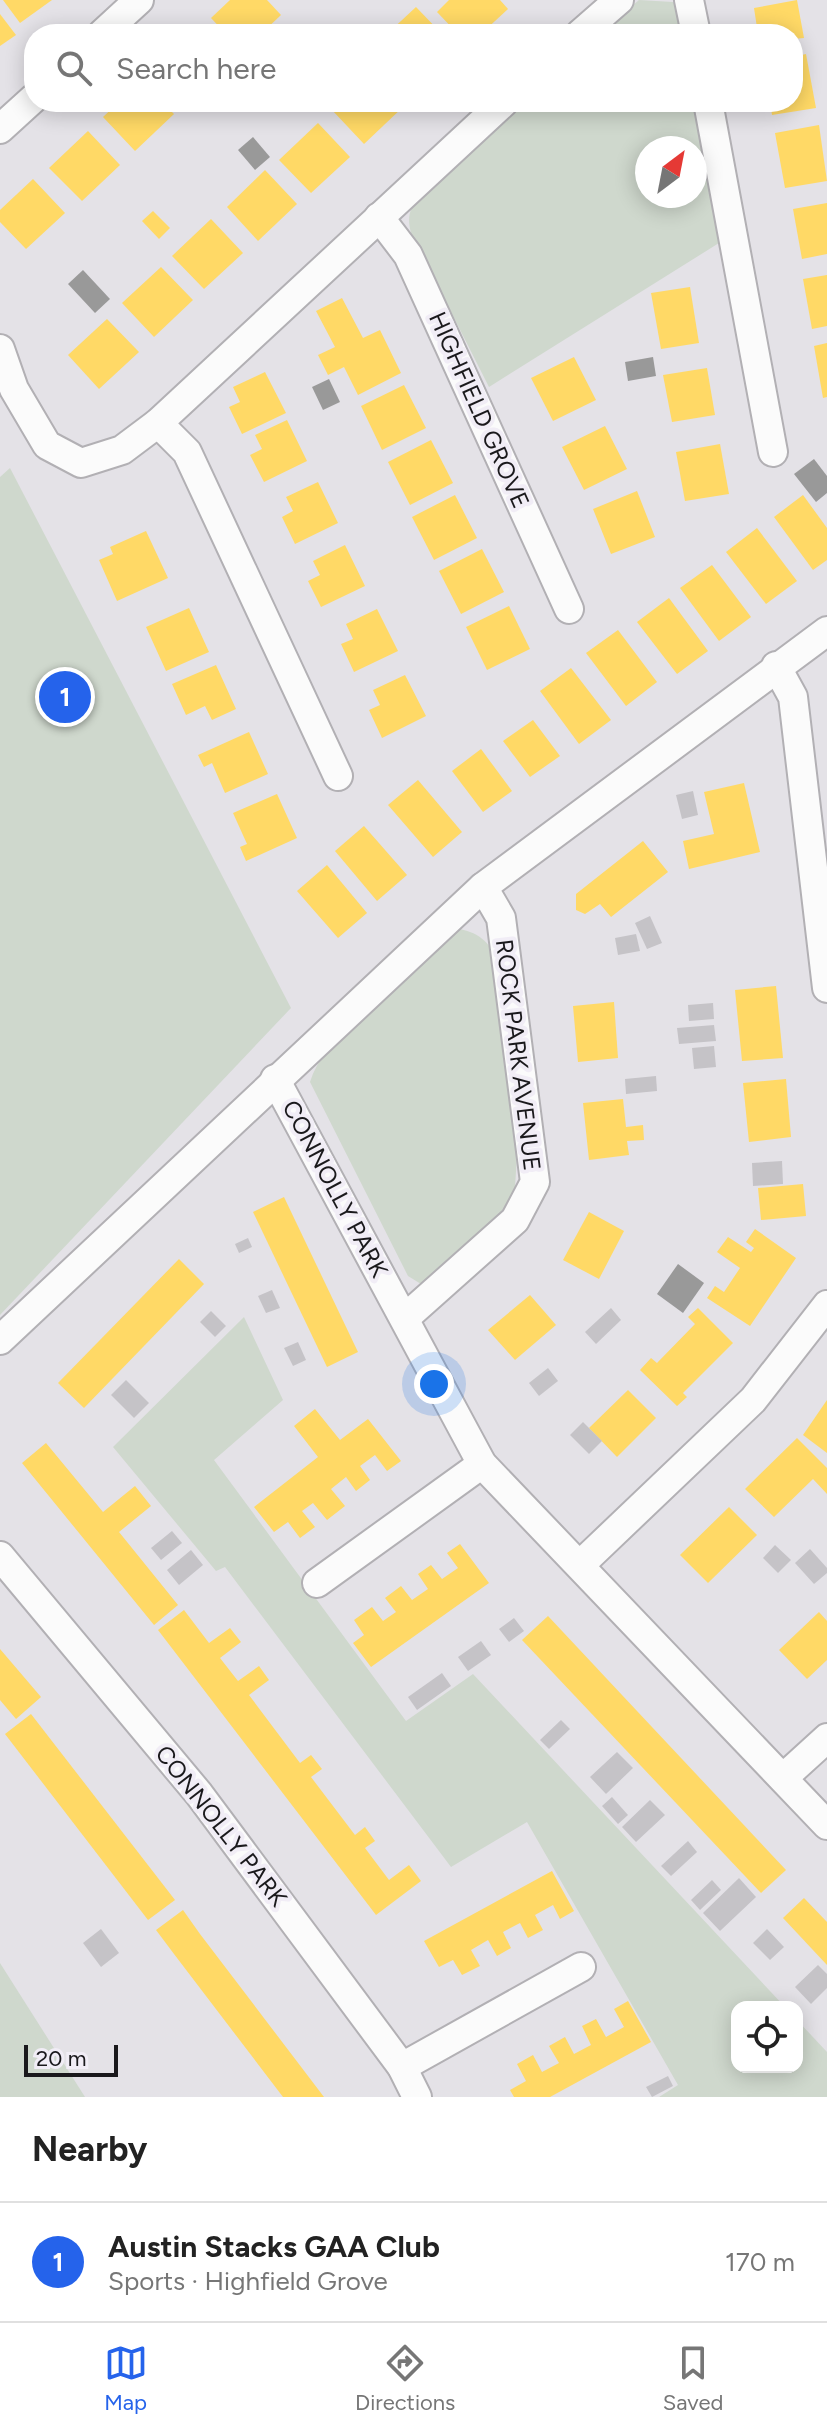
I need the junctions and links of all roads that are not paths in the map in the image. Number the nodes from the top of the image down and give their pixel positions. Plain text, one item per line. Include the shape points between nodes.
1 (139, 0) edge
2 (619, 0) edge
3 (689, 0) edge
4 (113, 24) edge
5 (591, 24) edge
6 (694, 24) edge
7 (24, 107) edge
8 (493, 112) edge
9 (710, 112) edge
10 (0, 129) edge
11 (379, 217) junction
12 (0, 349) edge
13 (158, 423) junction
14 (773, 452) dead end
15 (569, 609) dead end
16 (827, 631) edge
17 (776, 666) junction
18 (338, 776) dead end
19 (483, 887) junction
20 (827, 988) edge
21 (275, 1079) junction
22 (827, 1305) edge
23 (405, 1318) junction
24 (0, 1340) edge
25 (482, 1464) junction
26 (0, 1556) edge
27 (581, 1564) junction
28 (317, 1583) dead end
29 (827, 1738) edge
30 (783, 1778) junction
31 (821, 1807) edge
32 (581, 1967) dead end
33 (402, 2067) junction
34 (417, 2097) edge

1 - 4 street
2 - 5 street
3 - 6 street
7 - 10 street
8 - 11 street
9 - 14 street
11 - 13 street
11 - 15 street, HIGHFIELD GROVE via 408,255
12 - 13 street via 14,389 47,445 81,463 122,450
13 - 18 street via 187,452
16 - 17 street
17 - 19 street
17 - 20 street via 793,697
19 - 21 street
19 - 23 street, ROCK PARK AVENUE via 501,918 535,1182 515,1220
21 - 23 street, CONNOLLY PARK
21 - 24 street, CONNOLLY PARK
22 - 27 street via 753,1400
23 - 25 street, CONNOLLY PARK
25 - 27 street, CONNOLLY PARK
25 - 28 street
26 - 33 street, CONNOLLY PARK via 199,1794
27 - 30 street, CONNOLLY PARK
29 - 30 street
30 - 31 street, CONNOLLY PARK
32 - 33 street
33 - 34 street, CONNOLLY PARK

